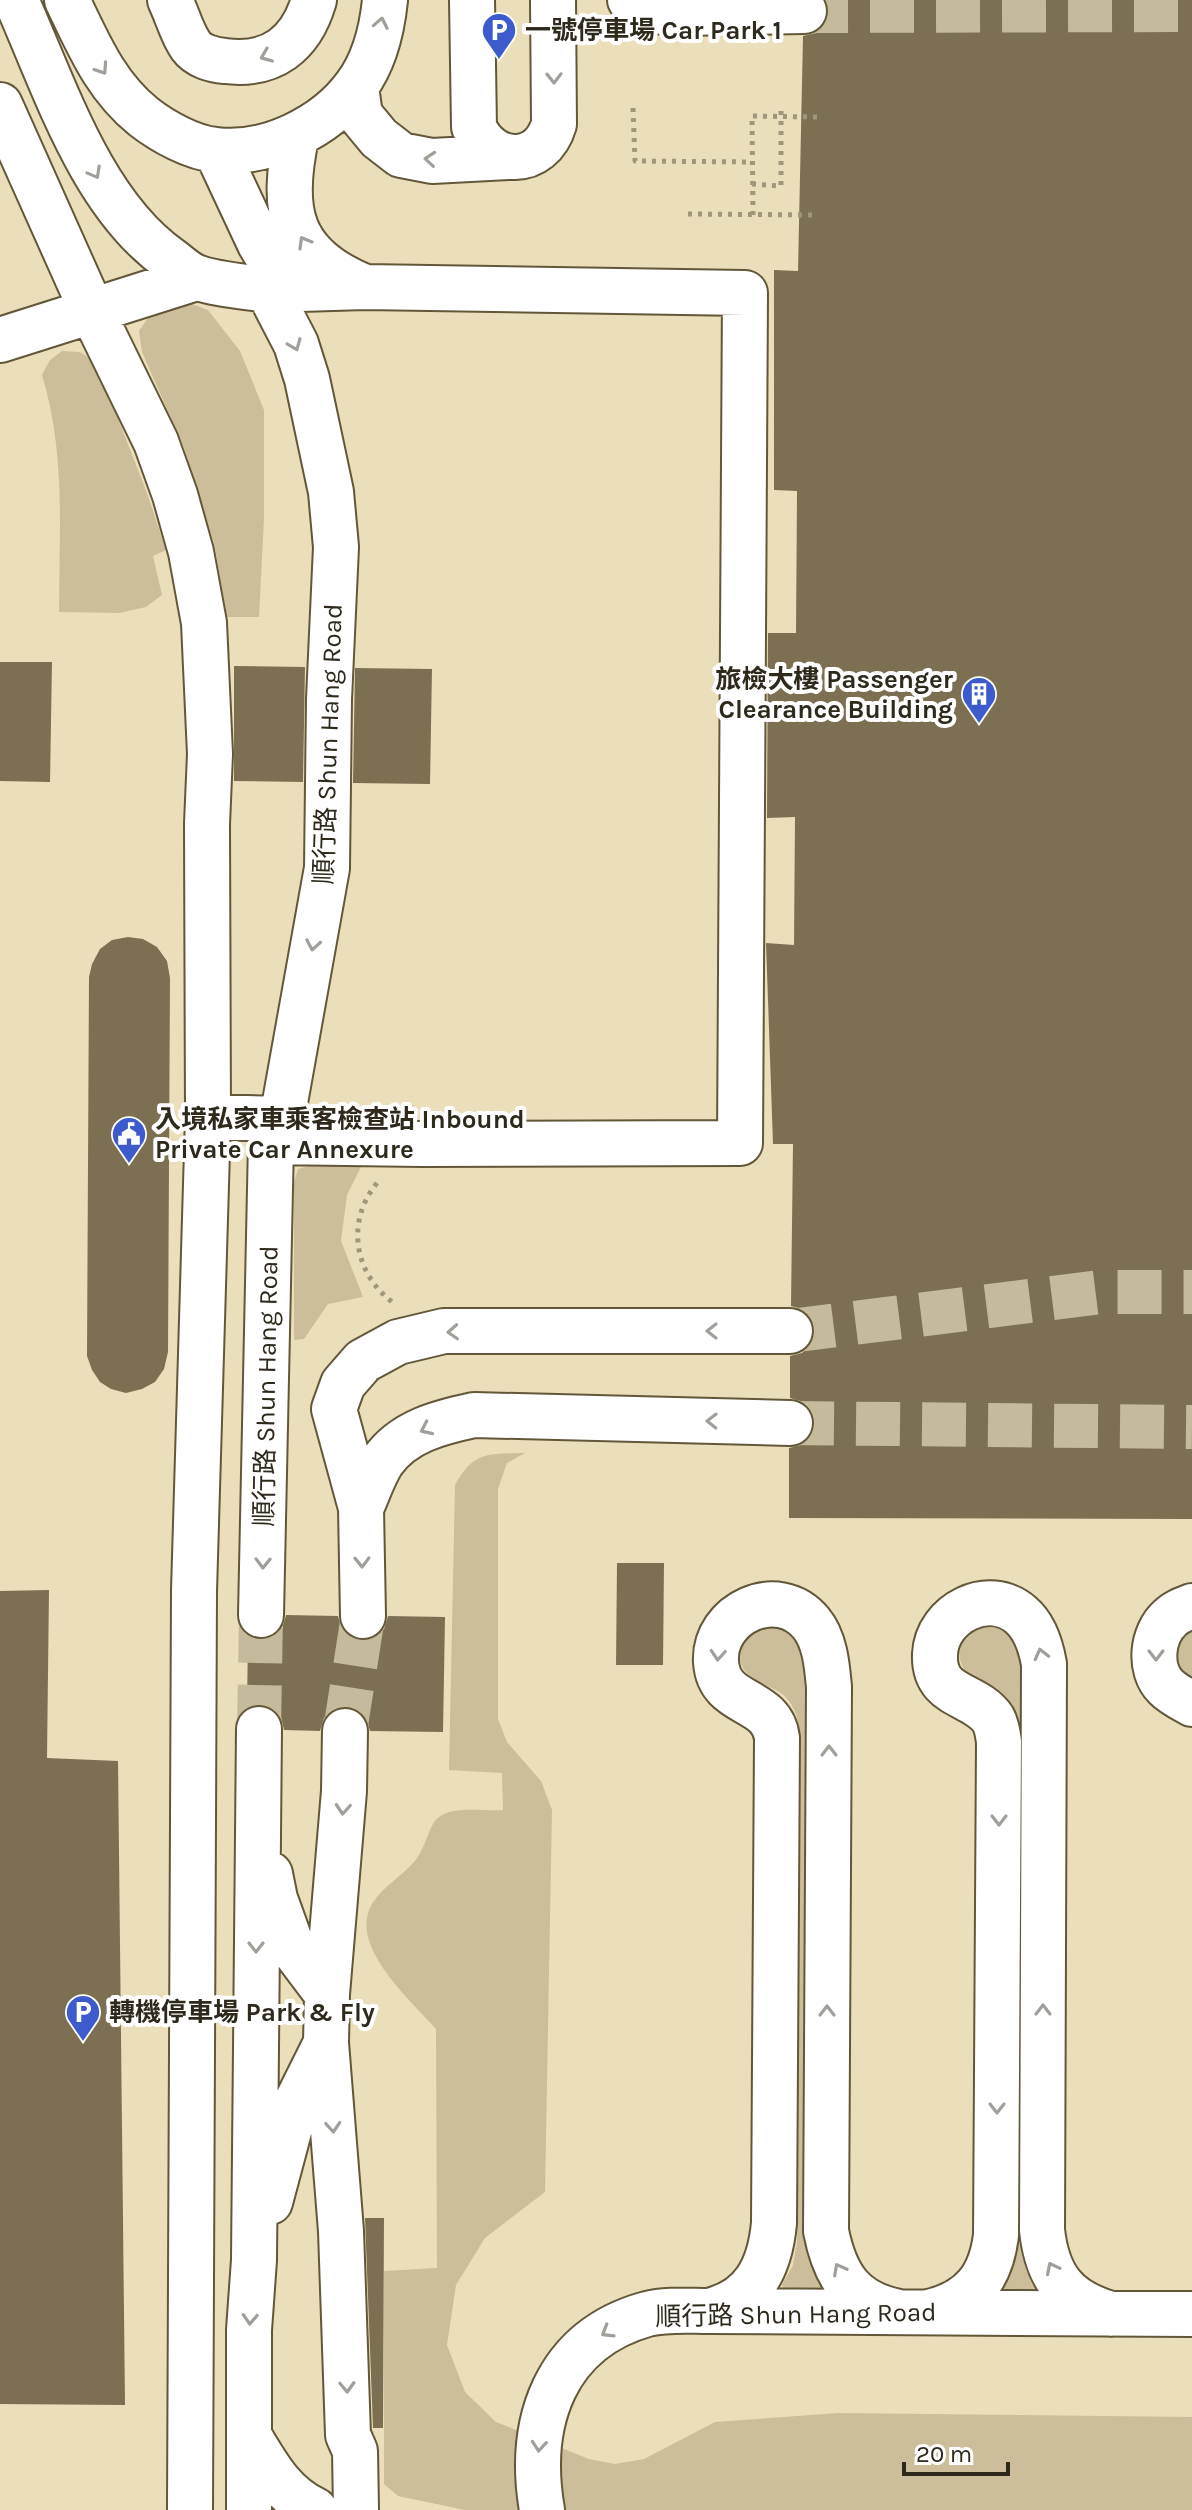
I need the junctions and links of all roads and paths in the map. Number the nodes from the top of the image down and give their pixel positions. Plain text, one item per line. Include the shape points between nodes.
1 (16, 0) edge
2 (67, 0) edge
3 (170, 0) edge
4 (314, 0) edge
5 (385, 0) edge
6 (472, 0) edge
7 (553, 0) edge
8 (630, 0) edge
9 (804, 11) tunnel mouth
10 (356, 87) junction
11 (0, 105) edge
12 (633, 108) dead end
13 (781, 108) dead end
14 (817, 117) dead end
15 (297, 134) junction
16 (216, 150) junction
17 (508, 157) junction
18 (752, 162) junction
19 (752, 184) junction
20 (688, 214) dead end
21 (753, 215) junction
22 (818, 215) dead end
23 (196, 278) junction
24 (365, 287) junction
25 (278, 290) junction
26 (93, 313) junction
27 (0, 340) edge
28 (208, 1117) junction
29 (275, 1143) junction
30 (422, 1144) junction
31 (206, 1167) junction
32 (444, 1331) junction
33 (790, 1331) tunnel mouth
34 (790, 1423) tunnel mouth
35 (361, 1508) junction
36 (1192, 1606) edge
37 (261, 1615) tunnel mouth
38 (363, 1616) tunnel mouth
39 (1192, 1704) edge
40 (259, 1729) tunnel mouth
41 (345, 1731) tunnel mouth
42 (257, 1813) junction
43 (327, 1994) junction
44 (326, 2043) junction
45 (254, 2260) junction
46 (1192, 2287) edge
47 (709, 2311) junction
48 (914, 2312) junction
49 (1128, 2314) junction
50 (1192, 2314) edge
51 (251, 2439) junction
52 (190, 2510) edge
53 (249, 2510) edge
54 (315, 2510) edge
55 (356, 2510) edge
56 (542, 2510) edge

1 -> 23 lane via 114,205 134,229
2 -> 16 lane via 99,67 121,94 145,118 192,145
4 -> 3 lane via 308,22 288,45 266,60 239,63 211,60 192,48
10 -> 5 lane via 377,44
6 - 17 lane via 474,127 487,147
7 -> 17 lane via 554,124 538,149
8 - 9 lane via 653,11 677,13
10 - 15 lane
17 -> 10 lane via 432,161 401,155 360,115
11 - 26 lane
12 - 18 path via 635,161
13 - 19 path via 781,186
14 - 18 path, bridge via 752,116
15 - 16 lane via 269,144
24 -> 15 lane via 319,263 299,233 288,191
16 - 25 lane, 順行路 Shun Hang Road
18 - 19 path, bridge
19 - 21 path, bridge
20 - 21 path
21 - 22 path
23 - 25 lane
23 - 26 lane
24 - 25 lane
24 - 30 lane via 745,293 740,1143
25 -> 29 lane, 順行路 Shun Hang Road via 307,379 331,492 336,547 327,868
26 - 27 lane
26 - 28 lane via 171,482 204,623 210,754
28 - 29 lane
28 - 31 lane
29 - 30 lane
29 - 31 lane
29 -> 37 lane, 順行路 Shun Hang Road
30 - 32 path via 387,1170 371,1190 356,1225 357,1239 370,1277 387,1299
31 - 52 lane via 194,1606
33 -> 32 lane
32 - 35 lane via 398,1342 363,1361 343,1384 334,1409
34 -> 35 lane via 474,1415 411,1435 383,1461
35 -> 38 lane
36 -> 39 lane via 1163,1626 1156,1638 1155,1665 1164,1685
40 - 42 lane
41 -> 43 lane
42 - 43 lane via 275,1899 293,1949
42 -> 45 lane
43 - 44 lane
44 - 45 lane via 297,2101
44 -> 55 lane
45 -> 51 lane
46 - 49 lane via 1175,2301
47 - 48 lane, 順行路 Shun Hang Road
48 -> 47 lane via 866,2302 853,2292 835,2264 826,2231 829,1687 819,1635 801,1613 775,1604 752,1607 732,1619 720,1638 716,1663 724,1688 771,1718 777,1738 774,2223 767,2261 757,2280 743,2296
47 -> 56 lane, 順行路 Shun Hang Road via 649,2314 615,2326 579,2353 546,2405 537,2470
48 - 49 lane, 順行路 Shun Hang Road
49 -> 48 lane via 1087,2305 1062,2286 1044,2251 1044,1664 1036,1636 1021,1614 985,1602 948,1622 935,1655 947,1687 986,1711 999,1742 996,2235 991,2265 976,2286 954,2304
49 - 50 lane, 順行路 Shun Hang Road
51 - 53 lane
51 - 54 lane via 289,2494

